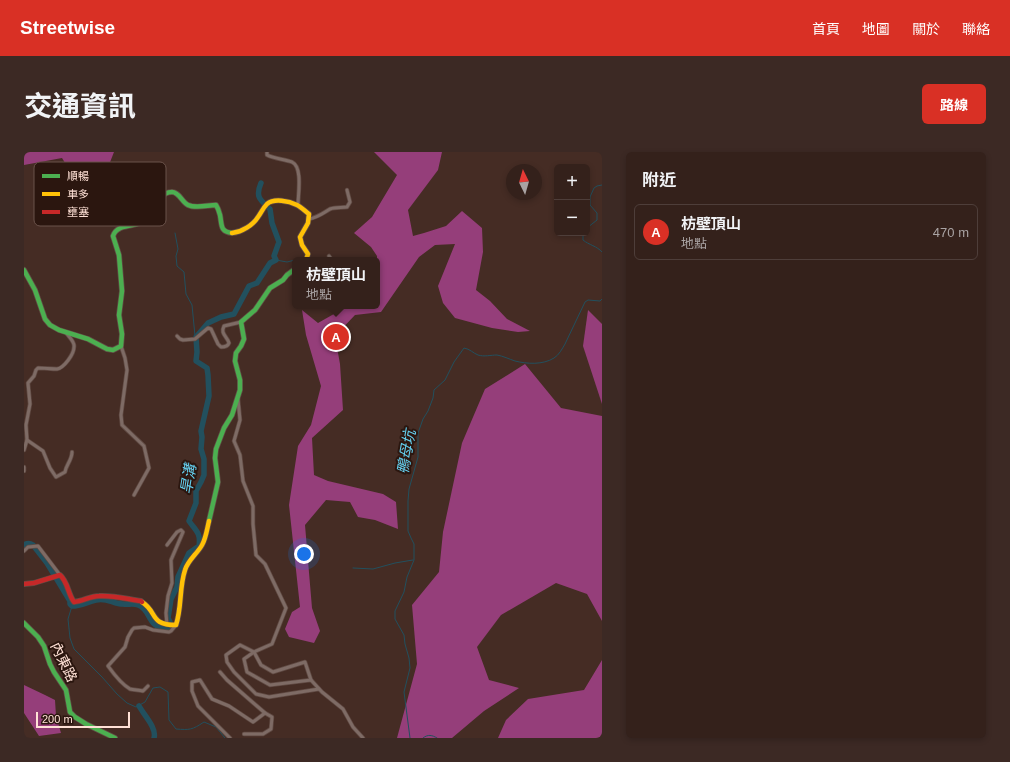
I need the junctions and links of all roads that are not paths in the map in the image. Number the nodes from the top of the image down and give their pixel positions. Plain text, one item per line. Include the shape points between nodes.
1 (267, 152) edge
2 (346, 190) dead end
3 (166, 193) edge
4 (298, 205) junction
5 (310, 219) junction
6 (130, 226) edge
7 (307, 257) edge
8 (24, 270) edge
9 (292, 271) edge
10 (241, 322) junction
11 (66, 333) junction
12 (178, 336) dead end
13 (121, 346) junction
14 (238, 397) junction
15 (27, 440) junction
16 (24, 450) edge
17 (72, 452) dead end
18 (24, 467) edge
19 (24, 471) edge
20 (134, 495) dead end
21 (167, 545) dead end
22 (24, 550) edge
23 (60, 574) junction
24 (24, 584) edge
25 (24, 623) edge
26 (167, 625) junction
27 (176, 625) junction
28 (254, 652) junction
29 (220, 672) dead end
30 (311, 680) junction
31 (148, 686) dead end
32 (319, 689) junction
33 (265, 713) junction
34 (244, 734) dead end
35 (115, 738) edge
36 (230, 738) edge
37 (363, 738) edge

1 - 4 street via 267,155 296,165 299,174
2 - 5 street via 350,202 347,207 331,209
3 - 4 street via 174,192 187,205 193,207 216,206 222,228 231,233 250,226 266,204 272,201
4 - 5 street via 309,214
5 - 7 street via 300,238
6 - 13 street via 116,230 113,236 119,255 122,291 118,315 122,334
8 - 11 street via 32,282 46,321
9 - 10 street via 270,288 255,310
10 - 12 street via 224,326 223,333 230,343 226,347 218,344 210,328 195,339 183,340
10 - 14 street via 244,339 234,361 240,380
11 - 13 street via 88,339 108,350
11 - 15 street via 75,348 71,356 60,368 38,368 28,383 30,404 26,425
13 - 20 street via 127,370 122,425 144,446 149,468
14 - 27 street via 216,449 218,482 202,547 184,571
14 - 28 street via 240,420 234,441 240,455 243,481 253,506 256,555 265,564 286,608 272,644
15 - 16 street
15 - 17 street via 43,451 56,477 65,472
18 - 19 street
21 - 26 street via 177,532 183,532 171,560 172,583 168,596
22 - 23 street via 38,546
23 - 24 street via 36,583
23 - 26 street via 74,602 97,596 141,601 147,605 156,620
25 - 35 street, 內東路 via 44,646 50,664 66,690 70,712 86,724
26 - 27 street
27 - 31 street via 169,632 145,627 132,630 125,647 108,666 114,675 130,688 143,691
28 - 30 street via 261,665 273,672 305,662
28 - 30 street via 244,660 248,672 270,685
28 - 32 street via 240,645 226,655 226,658 234,672 256,694 269,698
29 - 33 street
30 - 32 street
32 - 37 street via 343,709
33 - 34 street via 272,717 271,730 263,734
33 - 36 street via 253,722 229,706 212,699 200,680 192,682 192,691 198,706

